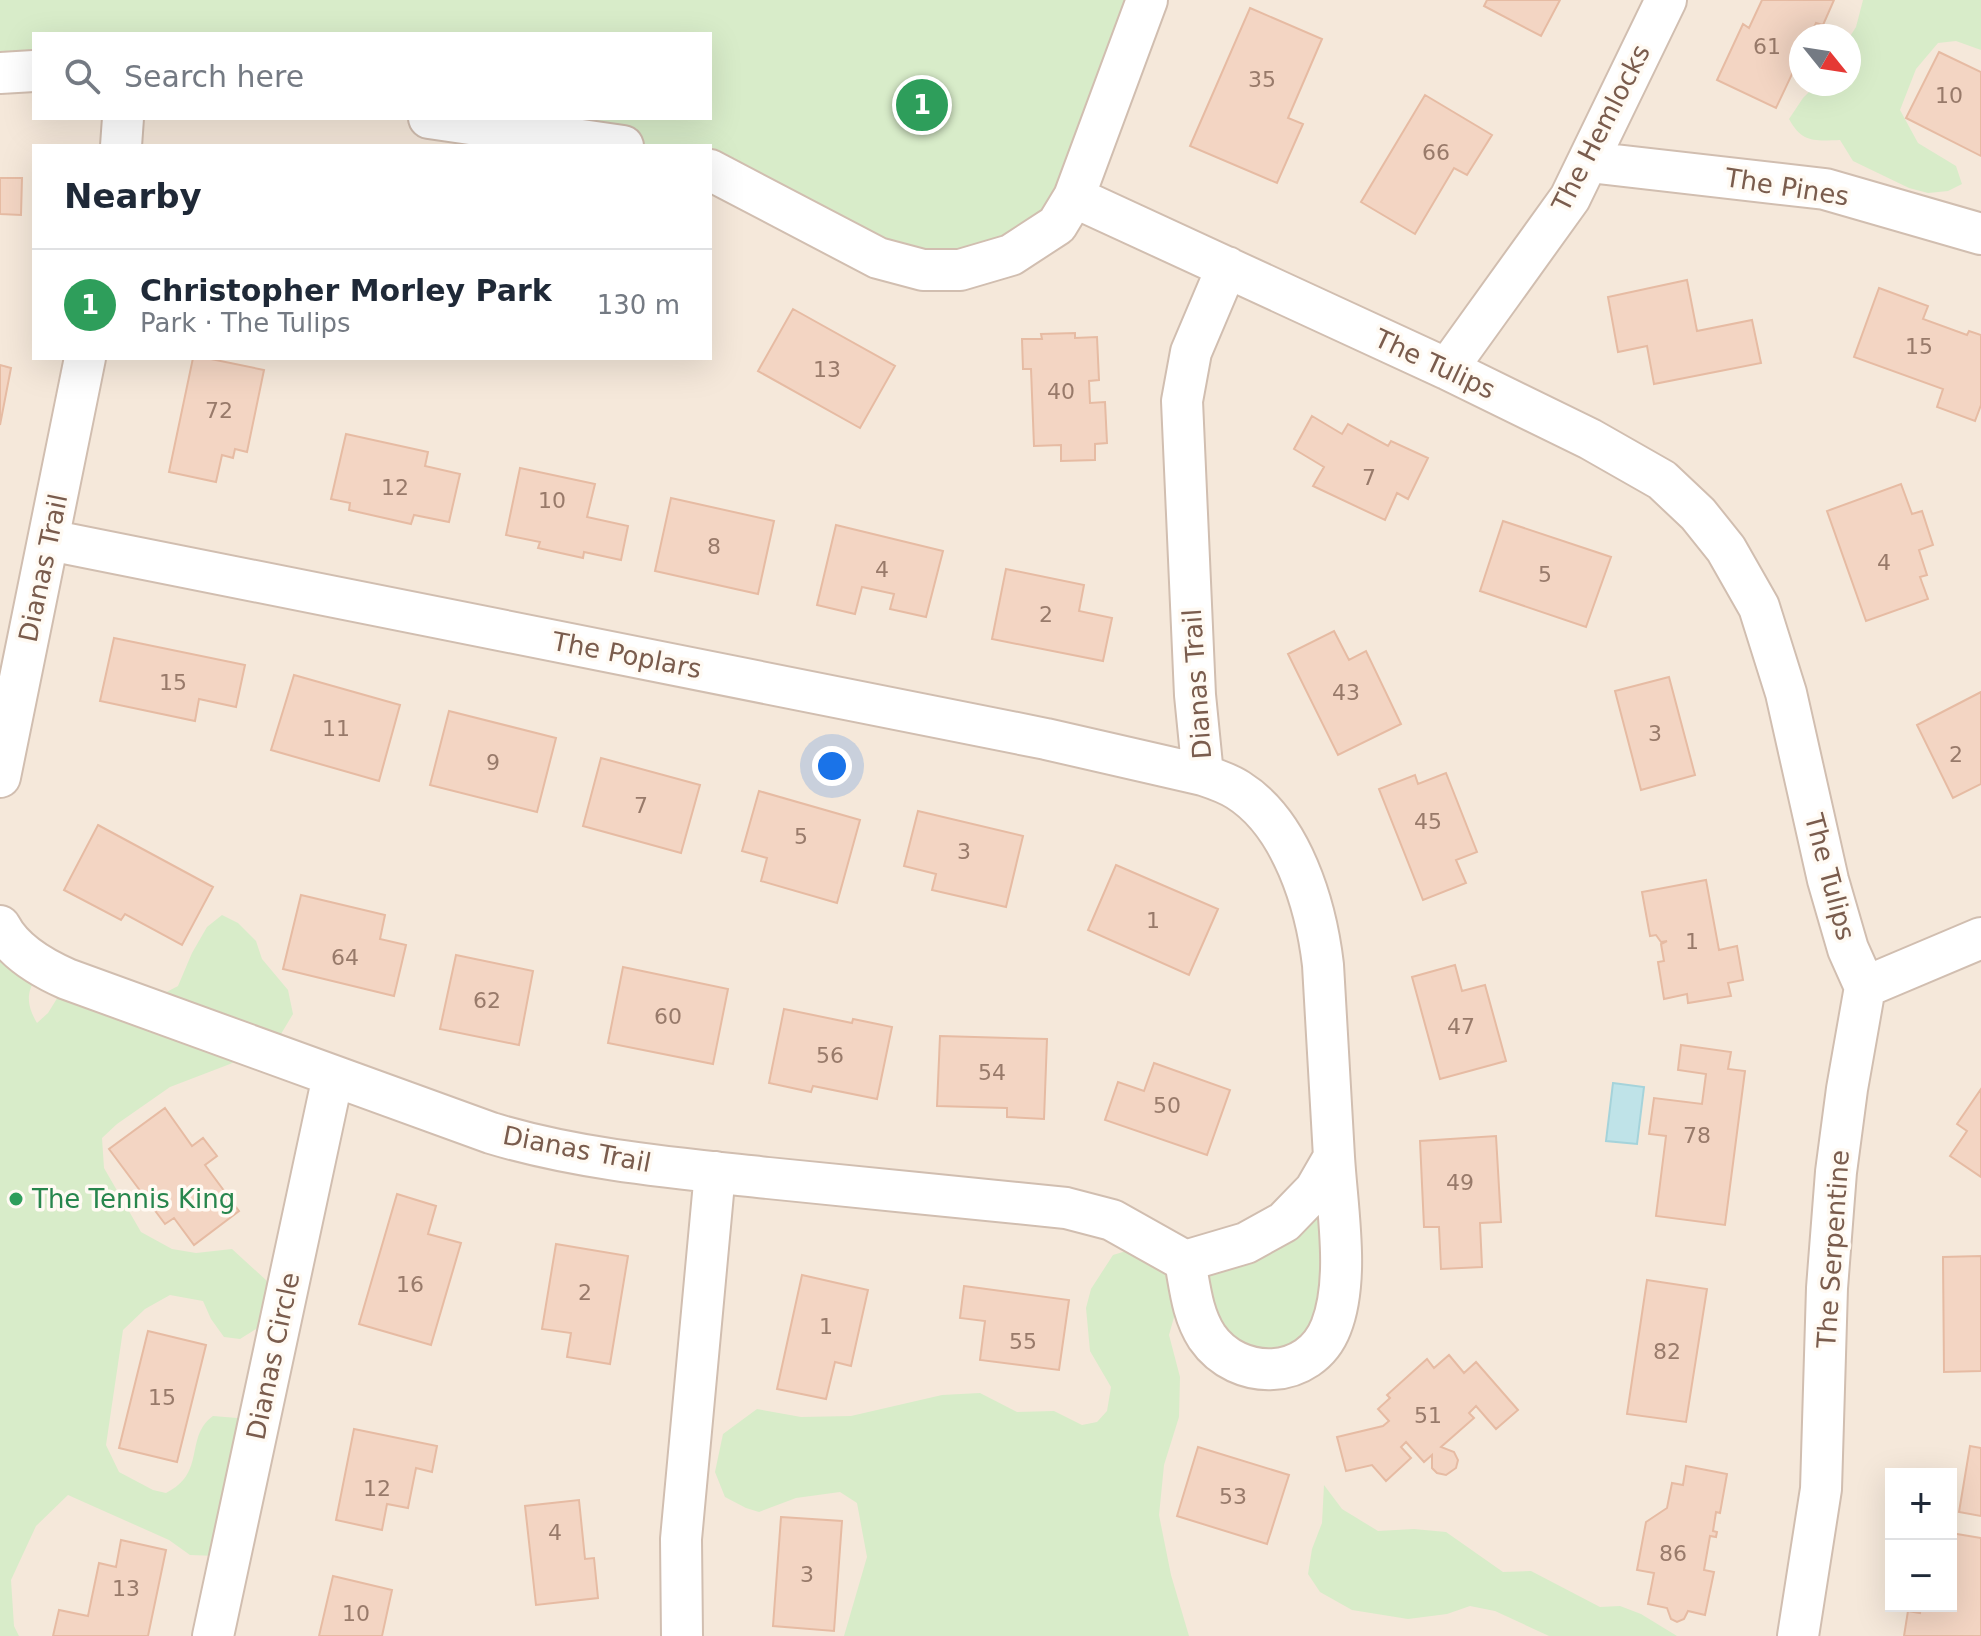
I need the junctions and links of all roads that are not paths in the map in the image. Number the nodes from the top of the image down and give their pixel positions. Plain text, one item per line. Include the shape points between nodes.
1 (1147, 0) edge
2 (1666, 0) edge
3 (32, 71) edge
4 (0, 73) edge
5 (123, 120) edge
6 (443, 120) edge
7 (121, 144) edge
8 (609, 144) edge
9 (1589, 162) junction
10 (712, 171) edge
11 (1074, 197) junction
12 (1981, 234) edge
13 (1227, 267) junction
14 (85, 360) edge
15 (1447, 369) junction
16 (49, 540) junction
17 (1203, 775) junction
18 (0, 777) edge
19 (0, 926) edge
20 (1981, 938) edge
21 (1865, 987) junction
22 (333, 1076) junction
23 (1334, 1157) junction
24 (715, 1172) junction
25 (1185, 1261) junction
26 (213, 1636) edge
27 (682, 1636) edge
28 (1798, 1636) edge

1 - 11 street
2 - 9 street, The Hemlocks
3 - 4 street
5 - 7 street
6 - 8 street
9 - 12 street, The Pines via 1825,189
9 - 15 street, The Hemlocks via 1570,198
10 - 11 street via 878,258 923,270 960,270 1011,255 1057,225
11 - 13 street, The Tulips
13 - 15 street, The Tulips
13 - 17 street, Dianas Trail via 1191,352 1182,401
14 - 16 street, Dianas Trail
15 - 21 street, The Tulips via 1662,480 1726,549 1759,607 1786,693 1828,880
16 - 17 street, The Poplars
16 - 18 street, Dianas Trail
17 - 23 street, Dianas Trail via 1238,790 1261,809 1311,900 1323,965
19 - 22 street, Dianas Trail via 15,946 67,979
20 - 21 street
21 - 28 street, The Serpentine via 1836,1172 1821,1489
22 - 24 street, Dianas Trail via 525,1144
22 - 26 street, Dianas Circle
23 - 25 street via 1315,1190 1284,1222 1246,1243
23 - 25 street, Dianas Trail via 1341,1274 1337,1304 1326,1338 1305,1360 1289,1368 1260,1370 1218,1350 1198,1320
24 - 25 street, Dianas Trail via 1066,1208 1112,1220
24 - 27 street via 681,1539

